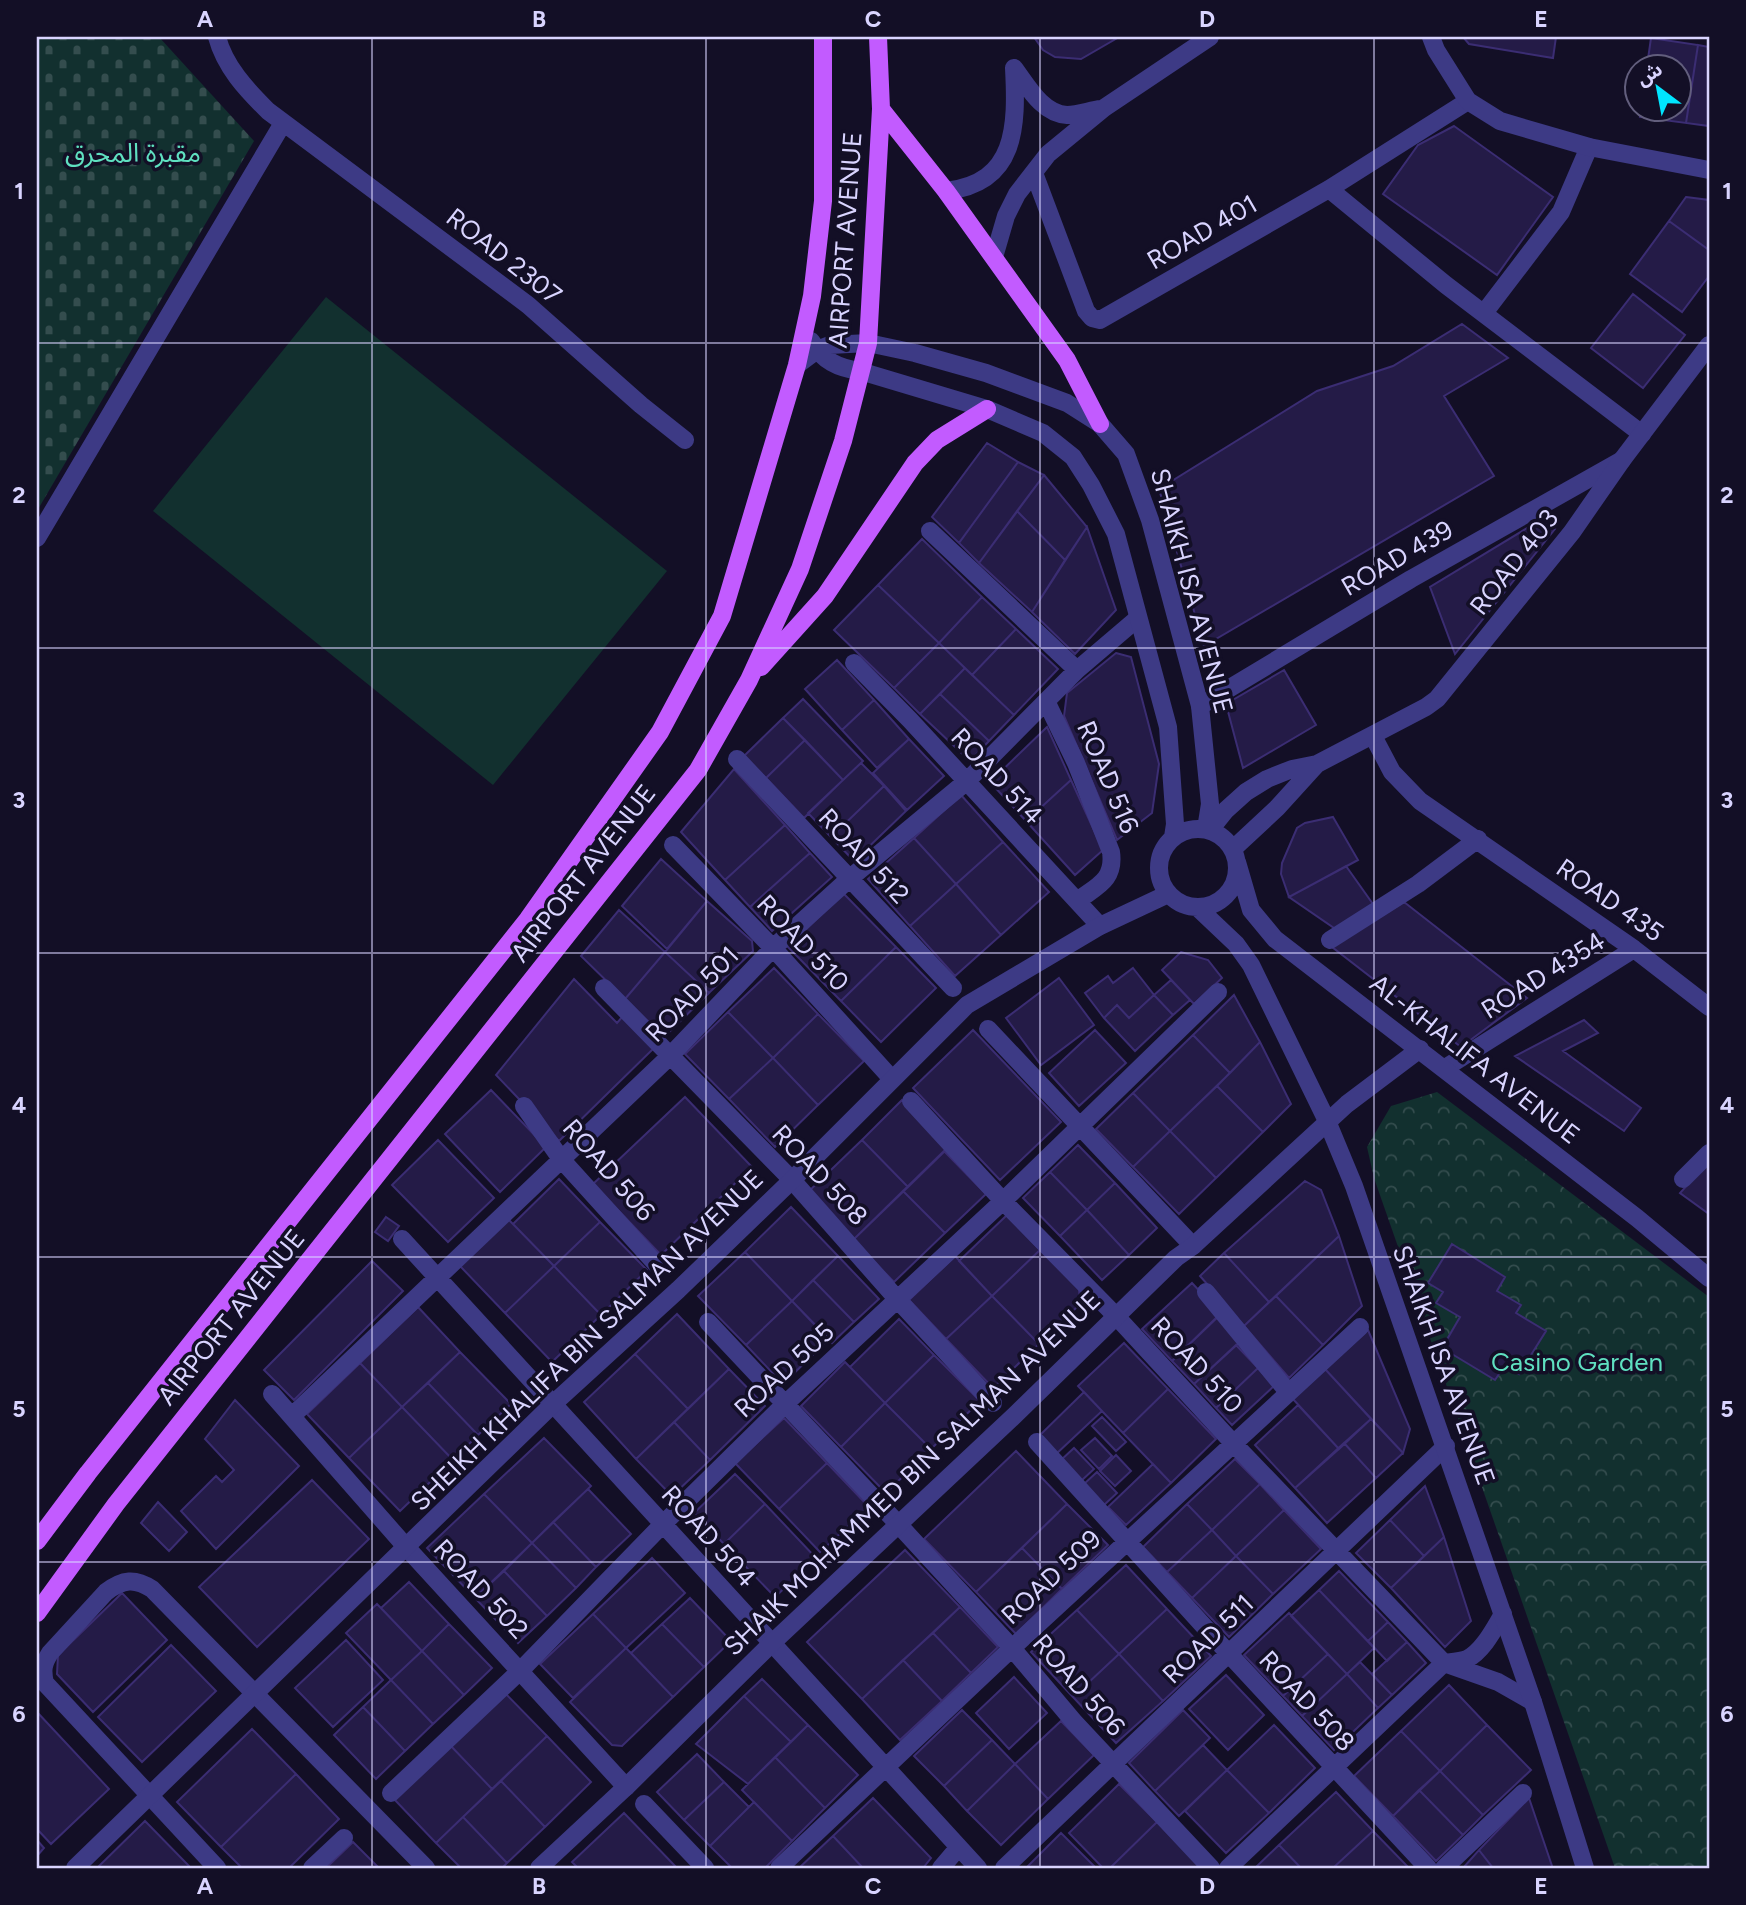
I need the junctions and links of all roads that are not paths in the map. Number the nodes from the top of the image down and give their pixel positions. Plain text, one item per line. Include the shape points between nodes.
1 (217, 37) edge
2 (823, 37) edge
3 (878, 37) edge
4 (1210, 37) edge
5 (1431, 37) edge
6 (1468, 101) junction
7 (1104, 108) junction
8 (881, 109) junction
9 (283, 123) junction
10 (1589, 147) junction
11 (1709, 170) edge
12 (1034, 173) junction
13 (1329, 189) junction
14 (946, 191) junction
15 (994, 257) junction
16 (1484, 313) junction
17 (806, 328) junction
18 (868, 343) junction
19 (1709, 345) edge
20 (817, 350) junction
21 (797, 365) junction
22 (860, 371) junction
23 (987, 408) junction
24 (1100, 424) junction
25 (1642, 433) junction
26 (685, 440) dead end
27 (1622, 460) junction
28 (930, 531) dead end
29 (37, 538) edge
30 (1138, 618) junction
31 (854, 663) dead end
32 (1077, 670) junction
33 (749, 680) junction
34 (1046, 701) junction
35 (1200, 706) junction
36 (1373, 736) junction
37 (737, 759) dead end
38 (1317, 764) junction
39 (967, 781) junction
40 (1208, 830) junction
41 (1173, 837) junction
42 (1478, 839) junction
43 (673, 845) dead end
44 (1235, 855) junction
45 (849, 878) junction
46 (1168, 894) junction
47 (1077, 901) junction
48 (1198, 908) junction
49 (1100, 926) junction
50 (1330, 940) dead end
51 (773, 948) junction
52 (1634, 949) junction
53 (604, 988) dead end
54 (953, 988) dead end
55 (1218, 992) dead end
56 (1709, 1007) edge
57 (988, 1029) dead end
58 (1420, 1049) junction
59 (669, 1057) junction
60 (1445, 1068) junction
61 (892, 1079) junction
62 (911, 1101) dead end
63 (524, 1107) dead end
64 (1327, 1121) junction
65 (1080, 1125) junction
66 (1709, 1153) edge
67 (561, 1159) junction
68 (1683, 1179) dead end
69 (792, 1180) junction
70 (1003, 1200) junction
71 (402, 1239) dead end
72 (1193, 1245) junction
73 (657, 1265) dead end
74 (436, 1277) junction
75 (1709, 1278) edge
76 (1206, 1292) dead end
77 (898, 1300) junction
78 (1115, 1315) junction
79 (708, 1322) dead end
80 (1360, 1327) dead end
81 (1288, 1392) junction
82 (272, 1394) dead end
83 (993, 1403) dead end
84 (785, 1404) junction
85 (553, 1405) junction
86 (292, 1416) junction
87 (1037, 1442) dead end
88 (1233, 1443) junction
89 (1446, 1446) junction
90 (663, 1524) junction
91 (899, 1525) junction
92 (37, 1541) edge
93 (1128, 1542) junction
94 (407, 1548) junction
95 (1337, 1552) junction
96 (37, 1614) edge
97 (1503, 1614) junction
98 (771, 1644) junction
99 (1012, 1648) junction
100 (1230, 1656) junction
101 (1444, 1663) junction
102 (520, 1671) junction
103 (256, 1693) junction
104 (1533, 1702) junction
105 (1114, 1764) junction
106 (1333, 1767) junction
107 (885, 1769) junction
108 (626, 1787) junction
109 (391, 1793) dead end
110 (1523, 1793) dead end
111 (150, 1796) junction
112 (644, 1804) dead end
113 (344, 1838) dead end
114 (958, 1848) junction
115 (545, 1866) edge
116 (75, 1868) edge
117 (217, 1868) edge
118 (312, 1868) edge
119 (426, 1868) edge
120 (705, 1868) edge
121 (779, 1868) edge
122 (941, 1868) edge
123 (978, 1868) edge
124 (1004, 1868) edge
125 (1211, 1868) edge
126 (1227, 1868) edge
127 (1428, 1868) edge
128 (1444, 1868) edge
129 (1585, 1868) edge

1 - 9 street, ROAD 2307 via 240,83
2 - 17 main road, AIRPORT AVENUE via 822,201
3 - 8 main road, AIRPORT AVENUE
4 - 7 street
5 - 6 street
6 - 10 street via 1500,121
6 - 13 street, ROAD 401
7 - 12 street via 1048,154
7 - 14 street via 1067,115 1056,112 1043,104 1014,68 1016,106 1010,140 994,173 964,189
8 - 14 main road
8 - 18 main road, AIRPORT AVENUE
9 - 26 street, ROAD 2307 via 528,305
9 - 29 street
10 - 11 street
10 - 16 street via 1561,212
12 - 13 street, ROAD 401 via 1086,311 1100,320
12 - 15 street via 1006,216
13 - 16 street
14 - 15 main road
15 - 24 main road via 1067,360
16 - 25 street
17 - 20 street
17 - 21 main road, AIRPORT AVENUE
18 - 20 street, SHAIKH ISA AVENUE
18 - 22 main road, AIRPORT AVENUE
18 - 24 street, SHAIKH ISA AVENUE via 986,373 1067,403
19 - 25 street, ROAD 403
20 - 21 street, SHAIKH ISA AVENUE
20 - 22 street via 833,364
21 - 92 main road, AIRPORT AVENUE via 722,616 660,732 528,919
22 - 23 street
22 - 33 main road, AIRPORT AVENUE via 843,441 800,569
23 - 30 street via 1043,433 1073,457 1116,534
23 - 33 main road via 937,440 915,463 825,596
24 - 35 street, SHAIKH ISA AVENUE via 1126,454 1150,520
25 - 27 street, ROAD 403
27 - 35 street, ROAD 439
27 - 36 street, ROAD 403 via 1572,532 1446,690 1426,707
28 - 32 street
30 - 32 street, ROAD 501
30 - 41 street via 1168,727
31 - 39 street, ROAD 514
32 - 34 street, ROAD 501
33 - 96 main road, AIRPORT AVENUE via 698,770 116,1504
34 - 39 street, ROAD 501
34 - 47 street, ROAD 516 via 1111,852 1113,865 1107,878
35 - 40 street, SHAIKH ISA AVENUE via 1210,804
36 - 38 street, ROAD 403
36 - 42 street, ROAD 435 via 1405,787
37 - 45 street, ROAD 512
38 - 40 street, ROAD 403 via 1292,769 1246,792
38 - 44 street, ROAD 403
39 - 45 street, ROAD 501
39 - 47 street, ROAD 514
40 - 41 street via 1184,831
40 - 44 street via 1224,838
41 - 46 street via 1158,865
42 - 50 street
42 - 52 street, ROAD 435
43 - 51 street, ROAD 510
44 - 48 street via 1236,878 1228,893 1215,904
44 - 58 street, AL-KHALIFA AVENUE via 1251,910 1262,926
45 - 51 street, ROAD 501
45 - 54 street, ROAD 512
46 - 48 street via 1176,902
46 - 49 street, SHEIKH KHALIFA BIN SALMAN AVENUE
47 - 49 street, ROAD 514
48 - 64 street, SHAIKH ISA AVENUE via 1251,965
49 - 61 street, SHEIKH KHALIFA BIN SALMAN AVENUE via 967,1005
51 - 59 street, ROAD 501
51 - 61 street, ROAD 510
52 - 56 street, ROAD 435
52 - 60 street, ROAD 4354
53 - 59 street, ROAD 508
55 - 65 street, ROAD 505
57 - 65 street
58 - 60 street, AL-KHALIFA AVENUE
58 - 64 street, SHAIK MOHAMMED BIN SALMAN AVENUE
59 - 67 street, ROAD 501
59 - 69 street, ROAD 508
60 - 75 street, AL-KHALIFA AVENUE
61 - 69 street, SHEIKH KHALIFA BIN SALMAN AVENUE
62 - 70 street, ROAD 510
63 - 67 street, ROAD 506
64 - 72 street, SHAIK MOHAMMED BIN SALMAN AVENUE
64 - 89 street, SHAIKH ISA AVENUE
65 - 70 street, ROAD 505
65 - 72 street
66 - 68 street
67 - 73 street, ROAD 506
67 - 74 street, ROAD 501
69 - 77 street, ROAD 508
69 - 85 street, SHEIKH KHALIFA BIN SALMAN AVENUE
70 - 77 street, ROAD 505
70 - 78 street, ROAD 510
71 - 74 street, ROAD 504
72 - 78 street, SHAIK MOHAMMED BIN SALMAN AVENUE
74 - 85 street, ROAD 504
74 - 86 street, ROAD 501
76 - 81 street
77 - 83 street, ROAD 508
77 - 84 street, ROAD 505
78 - 88 street, ROAD 510
78 - 91 street, SHAIK MOHAMMED BIN SALMAN AVENUE
79 - 84 street, ROAD 506
80 - 81 street, ROAD 509
81 - 88 street, ROAD 509
82 - 86 street, ROAD 502
84 - 90 street, ROAD 505
84 - 91 street, ROAD 506
85 - 90 street, ROAD 504
85 - 94 street, SHEIKH KHALIFA BIN SALMAN AVENUE
86 - 94 street, ROAD 502
87 - 93 street, ROAD 508
88 - 93 street, ROAD 509
88 - 95 street, ROAD 510
89 - 95 street, ROAD 511
89 - 97 street, SHAIKH ISA AVENUE
90 - 98 street, ROAD 504
90 - 102 street, ROAD 505
91 - 98 street, SHAIK MOHAMMED BIN SALMAN AVENUE
91 - 99 street, ROAD 506
93 - 99 street, ROAD 509
93 - 100 street, ROAD 508
94 - 102 street, ROAD 502
94 - 103 street, SHEIKH KHALIFA BIN SALMAN AVENUE
95 - 100 street, ROAD 511
95 - 101 street, ROAD 510
97 - 101 street via 1480,1648 1467,1658
97 - 104 street, SHAIKH ISA AVENUE
98 - 107 street, ROAD 504
98 - 108 street, SHAIK MOHAMMED BIN SALMAN AVENUE
99 - 105 street, ROAD 506
99 - 107 street, ROAD 509
100 - 105 street, ROAD 511
100 - 106 street, ROAD 508
101 - 104 street via 1498,1682
101 - 106 street
102 - 108 street, ROAD 502
102 - 109 street, ROAD 505
103 - 111 street, SHEIKH KHALIFA BIN SALMAN AVENUE
103 - 111 street via 141,1582 117,1584 97,1602 50,1653 43,1664 45,1683
103 - 119 street
104 - 129 street, SHAIKH ISA AVENUE
105 - 124 street, ROAD 511
105 - 125 street, ROAD 506
106 - 126 street
106 - 127 street, ROAD 508
107 - 114 street, ROAD 504
107 - 121 street, ROAD 509
108 - 115 street, SHAIK MOHAMMED BIN SALMAN AVENUE
110 - 128 street
111 - 116 street, SHEIKH KHALIFA BIN SALMAN AVENUE
111 - 117 street
112 - 120 street
113 - 118 street
114 - 122 street
114 - 123 street, ROAD 504

